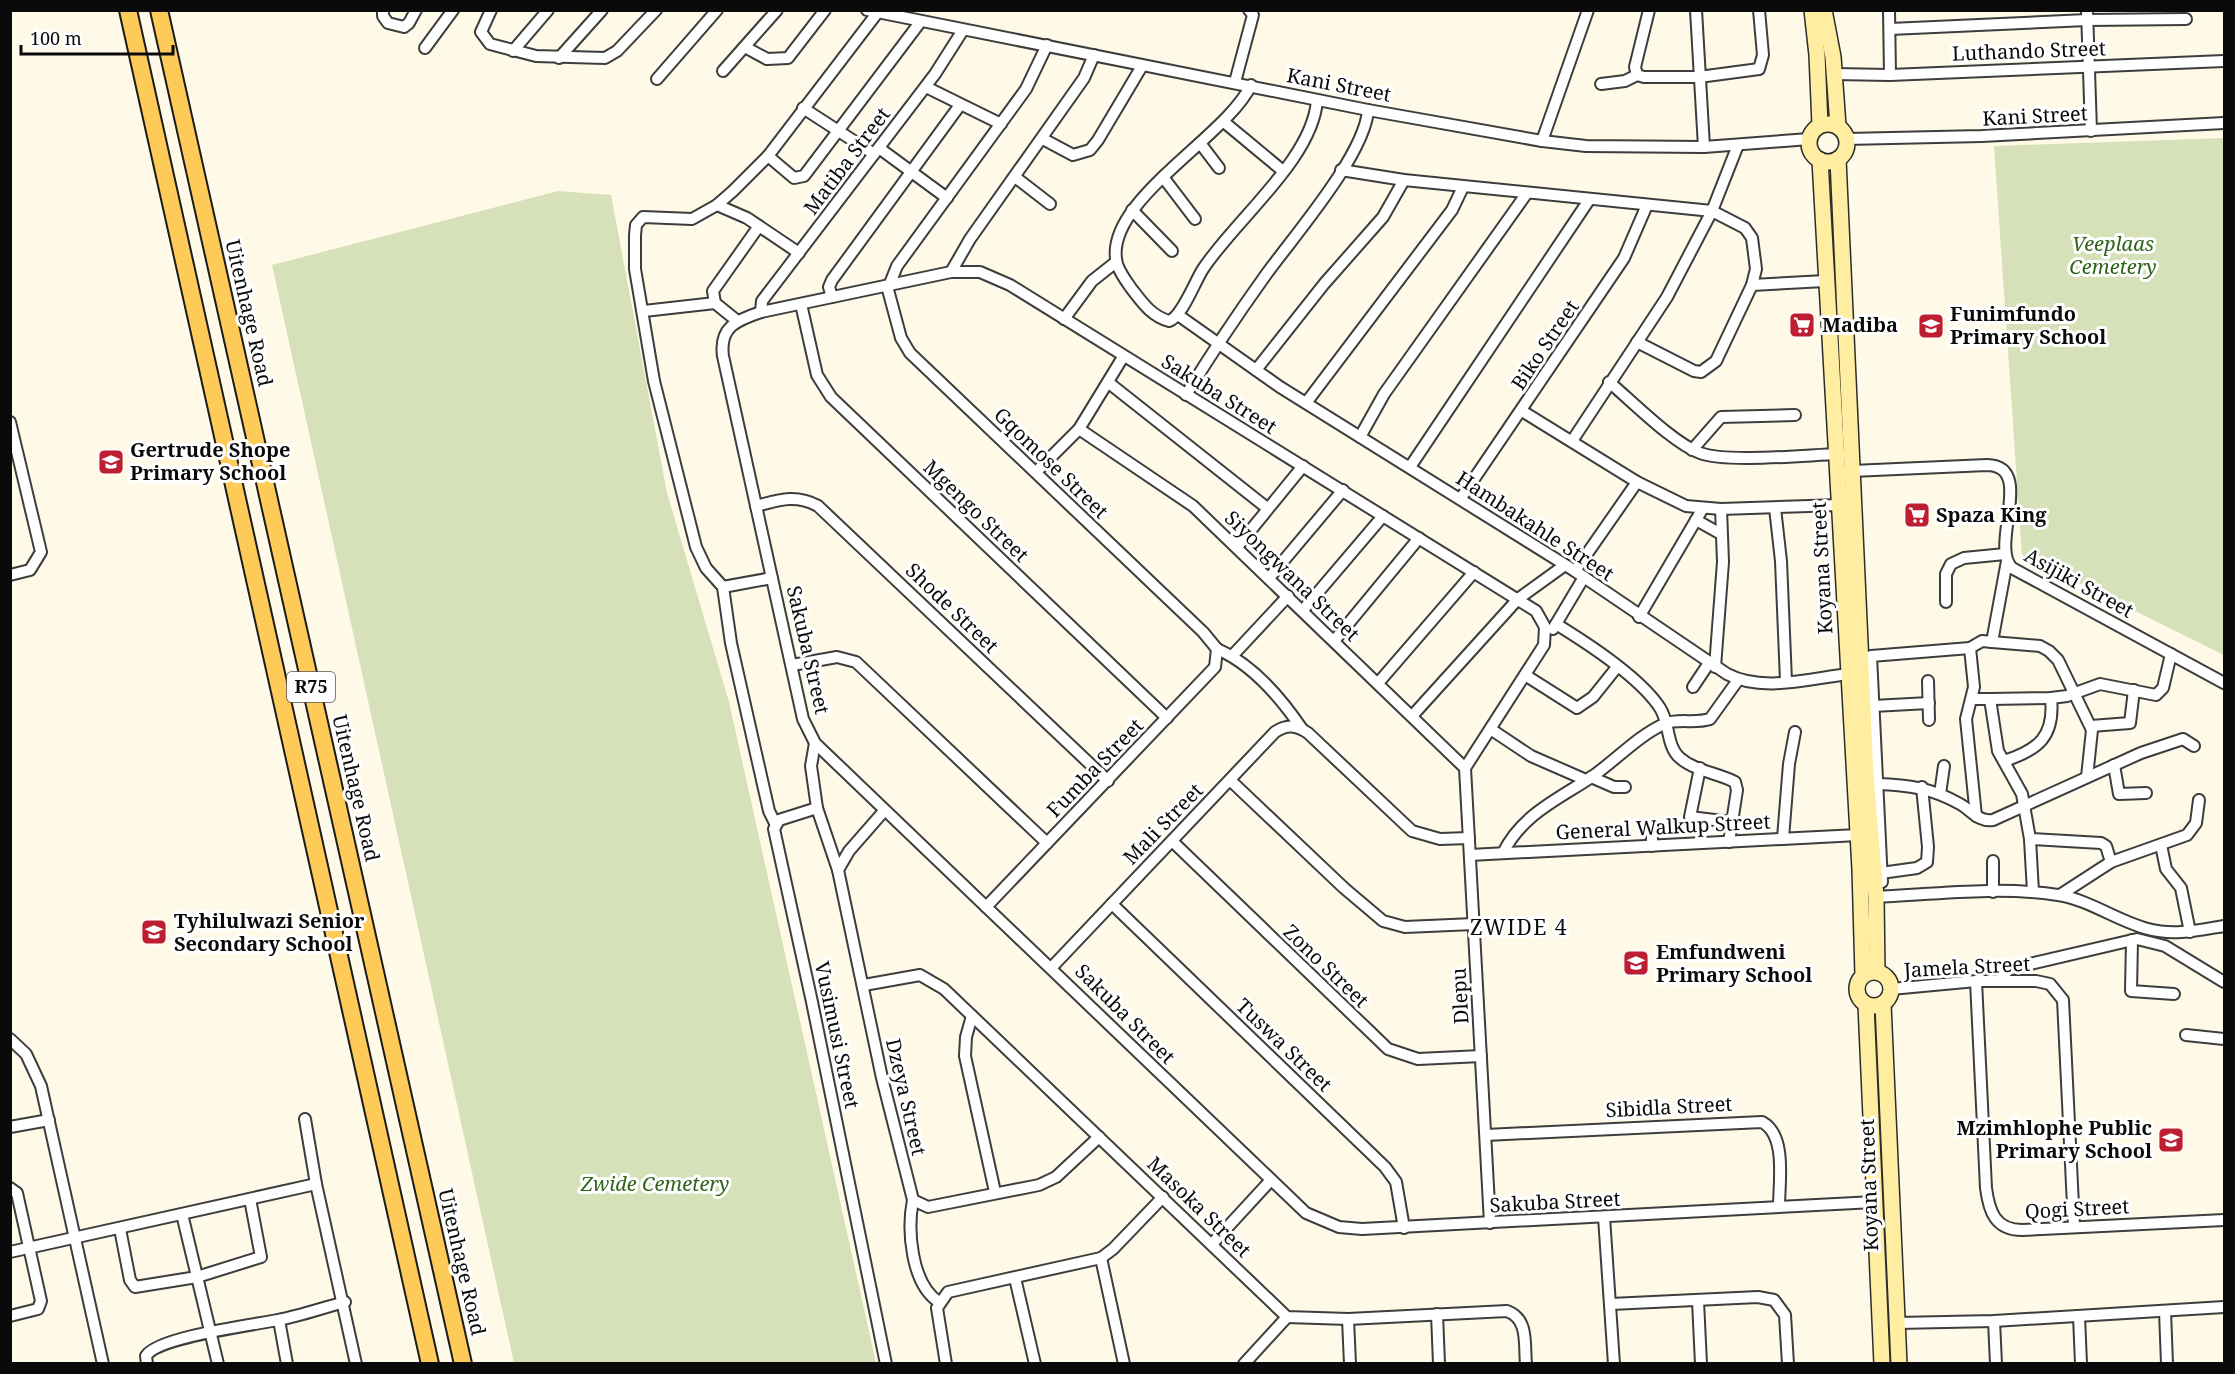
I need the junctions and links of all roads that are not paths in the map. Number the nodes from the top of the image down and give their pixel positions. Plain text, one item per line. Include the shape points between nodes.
1 (128, 10) edge
2 (159, 10) edge
3 (383, 10) edge
4 (416, 10) edge
5 (453, 10) edge
6 (491, 10) edge
7 (548, 10) edge
8 (602, 10) edge
9 (656, 10) edge
10 (717, 10) edge
11 (777, 10) edge
12 (825, 10) edge
13 (1249, 10) edge
14 (1588, 10) edge
15 (1649, 10) edge
16 (1696, 10) edge
17 (1759, 10) edge
18 (1812, 10) edge
19 (1824, 10) edge
20 (1889, 10) edge
21 (873, 11) edge
22 (2087, 15) edge
23 (2186, 19) dead end
24 (921, 21) junction
25 (1890, 29) junction
26 (963, 30) junction
27 (1047, 45) junction
28 (745, 47) junction
29 (425, 48) dead end
30 (513, 51) junction
31 (1094, 55) junction
32 (560, 58) junction
33 (2224, 61) edge
34 (1142, 66) junction
35 (2089, 68) junction
36 (723, 71) dead end
37 (1834, 74) junction
38 (1637, 75) junction
39 (1890, 75) junction
40 (1699, 77) junction
41 (657, 79) dead end
42 (1235, 82) junction
43 (1601, 84) dead end
44 (1251, 85) junction
45 (926, 87) junction
46 (1317, 100) junction
47 (960, 105) junction
48 (803, 108) junction
49 (1368, 110) junction
50 (1224, 122) junction
51 (2224, 123) edge
52 (1000, 124) junction
53 (1820, 125) junction
54 (2091, 131) junction
55 (839, 132) junction
56 (1842, 133) junction
57 (1043, 139) junction
58 (1809, 140) junction
59 (1542, 141) junction
60 (1200, 143) junction
61 (1738, 145) junction
62 (1704, 147) junction
63 (876, 151) junction
64 (768, 156) junction
65 (1838, 159) junction
66 (1820, 160) junction
67 (1219, 168) dead end
68 (1341, 170) junction
69 (913, 171) junction
70 (1283, 171) junction
71 (1015, 177) junction
72 (1163, 177) junction
73 (1404, 180) junction
74 (1463, 187) junction
75 (1527, 193) junction
76 (947, 198) junction
77 (1589, 200) junction
78 (1050, 204) dead end
79 (717, 205) junction
80 (1647, 206) junction
81 (1132, 210) junction
82 (1712, 211) junction
83 (1196, 219) dead end
84 (759, 225) junction
85 (1172, 251) dead end
86 (799, 253) junction
87 (1116, 262) junction
88 (951, 273) junction
89 (1825, 281) junction
90 (1752, 285) junction
91 (888, 286) junction
92 (832, 297) junction
93 (715, 303) junction
94 (801, 304) junction
95 (644, 311) junction
96 (761, 312) junction
97 (1176, 317) junction
98 (1064, 319) junction
99 (736, 320) junction
100 (1637, 342) junction
101 (1218, 343) junction
102 (1123, 357) junction
103 (1256, 370) junction
104 (1609, 382) junction
105 (1109, 383) junction
106 (1186, 395) junction
107 (1306, 403) junction
108 (1522, 411) junction
109 (1795, 415) dead end
110 (10, 422) edge
111 (1079, 429) junction
112 (1360, 437) junction
113 (1572, 441) junction
114 (1692, 450) junction
115 (1838, 454) junction
116 (1303, 466) junction
117 (1410, 467) junction
118 (1852, 471) junction
119 (1036, 472) junction
120 (1637, 482) junction
121 (1343, 490) junction
122 (1461, 498) junction
123 (756, 506) junction
124 (1840, 506) junction
125 (1268, 508) junction
126 (1702, 508) junction
127 (1775, 508) junction
128 (1720, 509) junction
129 (1383, 516) junction
130 (1696, 520) junction
131 (1721, 534) junction
132 (1419, 538) junction
133 (1237, 547) junction
134 (2006, 558) junction
135 (1565, 564) junction
136 (1474, 573) junction
137 (1579, 574) junction
138 (10, 575) edge
139 (772, 578) junction
140 (1269, 578) junction
141 (723, 587) junction
142 (1288, 596) junction
143 (1523, 602) junction
144 (1946, 602) dead end
145 (1303, 610) junction
146 (1639, 617) junction
147 (1556, 624) junction
148 (1334, 641) junction
149 (1992, 642) junction
150 (1544, 645) junction
151 (1970, 648) junction
152 (1217, 649) junction
153 (2171, 654) junction
154 (1233, 655) junction
155 (792, 665) junction
156 (1712, 665) junction
157 (1617, 667) junction
158 (1849, 674) junction
159 (1525, 675) junction
160 (1737, 680) junction
161 (1786, 681) junction
162 (1928, 681) dead end
163 (1379, 682) junction
164 (2224, 683) edge
165 (1693, 687) dead end
166 (2134, 690) junction
167 (2076, 693) junction
168 (2051, 698) junction
169 (1972, 699) junction
170 (1990, 699) junction
171 (1929, 703) junction
172 (1874, 706) junction
173 (1413, 715) junction
174 (1167, 718) junction
175 (1929, 720) dead end
176 (1667, 722) junction
177 (2091, 726) junction
178 (1492, 730) junction
179 (1305, 731) junction
180 (1795, 732) dead end
181 (815, 743) junction
182 (2194, 746) dead end
183 (2004, 761) junction
184 (2114, 765) junction
185 (1944, 766) dead end
186 (1465, 768) junction
187 (1700, 768) junction
188 (2087, 777) junction
189 (1589, 778) junction
190 (1230, 780) junction
191 (1108, 782) junction
192 (1877, 784) junction
193 (1625, 787) dead end
194 (1922, 787) junction
195 (2146, 793) dead end
196 (1940, 794) junction
197 (2199, 800) dead end
198 (2025, 807) junction
199 (817, 808) junction
200 (884, 812) junction
201 (1976, 816) junction
202 (1731, 822) junction
203 (775, 823) junction
204 (1652, 829) dead end
205 (1858, 835) junction
206 (1469, 838) junction
207 (1783, 838) junction
208 (2030, 839) junction
209 (1172, 841) junction
210 (1729, 842) junction
211 (1047, 843) junction
212 (2161, 845) junction
213 (1652, 846) junction
214 (1503, 853) junction
215 (1470, 855) junction
216 (1993, 861) dead end
217 (2111, 862) junction
218 (838, 870) junction
219 (1881, 873) junction
220 (1993, 891) junction
221 (2032, 892) junction
222 (2060, 895) junction
223 (1879, 897) junction
224 (1112, 904) junction
225 (986, 907) junction
226 (1474, 924) junction
227 (2224, 926) edge
228 (2187, 932) junction
229 (2132, 939) junction
230 (2178, 953) junction
231 (1052, 967) junction
232 (1870, 974) junction
233 (1976, 981) junction
234 (1999, 981) junction
235 (2224, 982) edge
236 (864, 986) junction
237 (1891, 989) junction
238 (2174, 994) dead end
239 (1883, 1004) junction
240 (1866, 1005) junction
241 (972, 1017) junction
242 (2186, 1035) dead end
243 (10, 1039) edge
244 (2224, 1039) edge
245 (1481, 1056) junction
246 (304, 1119) dead end
247 (49, 1120) junction
248 (10, 1127) edge
249 (1486, 1135) junction
250 (1099, 1137) junction
251 (1271, 1180) junction
252 (316, 1184) junction
253 (10, 1188) edge
254 (995, 1192) junction
255 (1162, 1197) junction
256 (250, 1199) junction
257 (913, 1200) junction
258 (1874, 1202) junction
259 (1779, 1207) junction
260 (182, 1214) junction
261 (1604, 1217) junction
262 (2224, 1220) edge
263 (1490, 1223) junction
264 (2074, 1226) junction
265 (1404, 1228) junction
266 (120, 1229) junction
267 (74, 1239) junction
268 (1212, 1244) junction
269 (28, 1248) junction
270 (10, 1252) edge
271 (1101, 1258) junction
272 (197, 1276) junction
273 (1016, 1278) junction
274 (1698, 1301) junction
275 (345, 1302) junction
276 (1611, 1304) junction
277 (938, 1305) junction
278 (2224, 1307) edge
279 (2165, 1311) junction
280 (1437, 1314) junction
281 (10, 1316) edge
282 (2079, 1316) junction
283 (1287, 1317) junction
284 (1348, 1319) junction
285 (279, 1320) junction
286 (1994, 1321) junction
287 (1897, 1323) junction
288 (211, 1331) junction
289 (103, 1364) edge
290 (147, 1364) edge
291 (218, 1364) edge
292 (287, 1364) edge
293 (356, 1364) edge
294 (430, 1364) edge
295 (463, 1364) edge
296 (886, 1364) edge
297 (946, 1364) edge
298 (1035, 1364) edge
299 (1124, 1364) edge
300 (1244, 1364) edge
301 (1350, 1364) edge
302 (1439, 1364) edge
303 (1526, 1364) edge
304 (1614, 1364) edge
305 (1701, 1364) edge
306 (1788, 1364) edge
307 (1882, 1364) edge
308 (1899, 1364) edge
309 (1996, 1364) edge
310 (2081, 1364) edge
311 (2168, 1364) edge

1 - 294 main road, R75
2 - 295 main road, Uitenhage Road / R75
3 - 4 street via 388,22 404,27
5 - 29 street
6 - 30 street via 481,32 490,44
7 - 30 street
8 - 32 street
9 - 32 street via 611,56
10 - 41 street
11 - 28 street
12 - 28 street via 788,58 767,59
13 - 42 street via 1253,15
14 - 59 street
15 - 38 street via 1635,61
16 - 40 street
17 - 40 street via 1762,66 1755,71
18 - 53 main road
19 - 37 main road
20 - 25 street
21 - 24 street, Kani Street
21 - 48 street
22 - 23 street
22 - 25 street
22 - 35 street
24 - 26 street, Kani Street
24 - 55 street
25 - 39 street
26 - 27 street, Kani Street
26 - 45 street, Matiba Street
27 - 31 street, Kani Street
27 - 52 street via 1026,89
28 - 36 street
30 - 32 street
31 - 34 street, Kani Street
31 - 57 street via 1084,78
33 - 35 street, Luthando Street
34 - 42 street, Kani Street
34 - 57 street via 1090,150 1073,155
35 - 39 street, Luthando Street
35 - 54 street
37 - 39 street, Luthando Street
37 - 56 main road
38 - 40 street
38 - 43 street
40 - 62 street
42 - 44 street, Kani Street
44 - 46 street, Kani Street
44 - 50 street
45 - 47 street
45 - 63 street, Matiba Street
46 - 49 street, Kani Street
46 - 70 street via 1311,127
47 - 52 street
47 - 69 street
48 - 55 street
48 - 64 street
49 - 59 street, Kani Street
49 - 68 street via 1363,131
50 - 60 street
50 - 70 street
51 - 54 street, Kani Street
52 - 76 street
53 - 56 main road
53 - 58 main road
54 - 56 street, Kani Street
55 - 63 street
55 - 64 street via 798,179
56 - 65 main road via 1846,149
57 - 71 street
58 - 61 street, Kani Street
58 - 66 main road via 1811,151
59 - 62 street, Kani Street via 1586,146
60 - 67 street
60 - 72 street
61 - 62 street, Kani Street
61 - 82 street
63 - 69 street
63 - 86 street, Matiba Street
64 - 79 street
65 - 66 main road
65 - 118 main road, Koyana Street
66 - 89 main road, Koyana Street
68 - 73 street
68 - 101 street
69 - 76 street
69 - 92 street via 832,280
70 - 97 street via 1208,263
71 - 78 street
71 - 88 street via 970,239
72 - 81 street
72 - 83 street
73 - 74 street
73 - 103 street via 1383,217
74 - 75 street
74 - 107 street via 1452,210
75 - 77 street
75 - 112 street via 1384,394
76 - 91 street via 897,266
77 - 80 street
77 - 117 street
79 - 84 street via 733,209
79 - 95 street via 692,219 643,217 636,225 635,269
80 - 82 street
80 - 108 street, Biko Street via 1624,258
81 - 85 street
81 - 87 street via 1119,241
82 - 90 street via 1745,228 1752,238 1756,269
82 - 100 street via 1667,297
84 - 86 street
84 - 93 street via 716,285 712,295
86 - 96 street, Matiba Street via 762,301
87 - 97 street via 1148,309 1162,319
87 - 98 street via 1092,281
88 - 91 street, Sakuba Street
88 - 98 street, Sakuba Street via 980,272 995,277
89 - 90 street
89 - 115 main road, Koyana Street
90 - 100 street via 1723,349 1701,372 1683,368
91 - 92 street, Sakuba Street
91 - 119 street, Gqomose Street via 901,338 910,353
92 - 94 street, Sakuba Street
93 - 95 street
93 - 99 street
94 - 96 street, Sakuba Street
94 - 174 street, Mgengo Street via 817,375 831,397
95 - 141 street via 654,381 696,547 706,568
96 - 99 street, Sakuba Street
97 - 101 street, Hambakahle Street
98 - 102 street, Sakuba Street
99 - 123 street, Sakuba Street via 721,343
100 - 104 street
101 - 103 street, Hambakahle Street
101 - 106 street
102 - 105 street
102 - 106 street, Sakuba Street
103 - 107 street, Hambakahle Street
104 - 113 street
104 - 114 street
105 - 111 street
105 - 125 street
106 - 116 street, Sakuba Street
107 - 112 street, Hambakahle Street
108 - 113 street
108 - 122 street, Biko Street
109 - 114 street via 1721,417
110 - 138 street via 41,552 30,570
111 - 119 street
111 - 133 street, Siyongwana Street via 1193,506
112 - 117 street, Hambakahle Street
113 - 120 street
114 - 115 street via 1724,457
115 - 124 main road, Koyana Street
116 - 121 street, Sakuba Street
116 - 125 street
117 - 122 street, Hambakahle Street
118 - 134 street, Asijiki Street via 1999,467 2008,477 2011,489
118 - 223 main road, Koyana Street via 1866,775
119 - 152 street, Gqomose Street
120 - 126 street via 1676,502
120 - 137 street
121 - 129 street, Sakuba Street
121 - 140 street
122 - 135 street, Hambakahle Street
123 - 139 street, Sakuba Street
123 - 191 street, Shode Street via 788,498 818,506
124 - 127 street
124 - 158 main road, Koyana Street
125 - 133 street
126 - 128 street
126 - 130 street
127 - 128 street
127 - 161 street
128 - 131 street
129 - 132 street, Sakuba Street
129 - 145 street
130 - 131 street
130 - 146 street
131 - 156 street via 1723,568
132 - 136 street, Sakuba Street
132 - 148 street
133 - 140 street, Siyongwana Street
134 - 144 street via 1964,558 1951,564 1946,574
134 - 149 street
134 - 153 street, Asijiki Street via 2029,578
135 - 137 street, Hambakahle Street
135 - 143 street
136 - 143 street, Sakuba Street
136 - 163 street
137 - 146 street, Hambakahle Street
137 - 147 street
139 - 141 street
139 - 155 street, Sakuba Street
140 - 142 street, Siyongwana Street
141 - 203 street, Vusimusi Street via 731,643
142 - 145 street, Siyongwana Street
142 - 154 street
143 - 150 street via 1543,621
143 - 173 street
145 - 148 street, Siyongwana Street
146 - 156 street, Hambakahle Street
147 - 150 street
147 - 157 street
148 - 163 street, Siyongwana Street
149 - 151 street via 1982,641
149 - 167 street via 2034,645 2049,651
150 - 159 street
151 - 169 street
151 - 172 street via 1872,655
152 - 154 street
152 - 174 street, Fumba Street via 1215,667
153 - 164 street, Asijiki Street
153 - 166 street via 2160,692 2151,695
154 - 179 street via 1285,704
155 - 181 street, Sakuba Street via 803,719
155 - 211 street via 837,657 856,662
156 - 160 street, Hambakahle Street
156 - 165 street
157 - 159 street via 1593,697 1577,708
157 - 176 street via 1657,704
158 - 161 street, Hambakahle Street
158 - 205 main road, Koyana Street
159 - 178 street
160 - 161 street, Hambakahle Street
160 - 176 street via 1710,719
162 - 171 street
163 - 173 street, Siyongwana Street
166 - 167 street via 2100,684
166 - 177 street via 2130,723
167 - 168 street
167 - 177 street
168 - 170 street
168 - 183 street via 2052,721 2041,741 2030,751
169 - 170 street
169 - 201 street via 1966,719
170 - 183 street via 1996,740
171 - 172 street
171 - 175 street
172 - 192 street
173 - 186 street, Siyongwana Street
174 - 191 street, Fumba Street
176 - 187 street via 1675,752
176 - 189 street
177 - 188 street
178 - 186 street
178 - 189 street via 1531,756
179 - 190 street, Mali Street via 1290,726 1280,729
179 - 206 street via 1412,831 1440,839
180 - 207 street
181 - 199 street via 811,766
181 - 200 street, Sakuba Street
182 - 184 street via 2188,740 2178,740
183 - 198 street
184 - 188 street
184 - 195 street via 2118,793
185 - 196 street
186 - 206 street, Dlepu
187 - 202 street via 1737,784
187 - 202 street via 1685,817
188 - 198 street
189 - 193 street
189 - 214 street via 1532,815
190 - 209 street, Mali Street
190 - 226 street via 1383,921 1405,927
191 - 211 street, Fumba Street
192 - 194 street
192 - 219 street
194 - 196 street
194 - 219 street via 1927,861 1917,868
196 - 201 street
197 - 212 street via 2198,818 2192,830
198 - 201 street via 1993,820
198 - 208 street
199 - 203 street
199 - 218 street, Dzeya Street
200 - 218 street via 849,851
200 - 225 street, Sakuba Street
202 - 210 street
203 - 296 street, Vusimusi Street
204 - 213 street
205 - 207 street, General Walkup Street
205 - 232 main road, Koyana Street
206 - 215 street, Dlepu
207 - 210 street, General Walkup Street
208 - 217 street via 2101,843 2106,846
208 - 221 street
209 - 224 street, Mali Street
209 - 245 street, Zono Street via 1388,1049 1418,1059
210 - 213 street, General Walkup Street
211 - 225 street, Fumba Street
212 - 217 street
212 - 228 street via 2166,869 2181,888
213 - 214 street, General Walkup Street
214 - 215 street, General Walkup Street
215 - 226 street, Dlepu
216 - 220 street
217 - 222 street
218 - 236 street, Dzeya Street
219 - 223 street
220 - 221 street
220 - 223 street
221 - 222 street
222 - 228 street via 2149,929
223 - 232 main road, Koyana Street
224 - 231 street, Mali Street
224 - 265 street, Tuswa Street via 1385,1167 1396,1182
225 - 231 street, Sakuba Street
226 - 245 street, Dlepu
227 - 228 street
228 - 230 street
229 - 230 street via 2153,941
229 - 234 street via 2017,967 2008,970
229 - 238 street via 2131,991
230 - 235 street
231 - 251 street, Sakuba Street
232 - 237 main road via 1887,978
232 - 240 main road, Koyana Street via 1856,991
233 - 234 street, Jamela Street
233 - 237 street, Jamela Street
233 - 264 street, Qogi Street via 1986,1188 1991,1215 2014,1230
234 - 264 street, Jamela Street via 2043,982 2056,989 2063,1000
236 - 241 street, Masoka Street via 920,975 944,989
236 - 257 street, Dzeya Street
237 - 239 main road
239 - 240 main road
239 - 287 main road, Koyana Street
240 - 258 main road, Koyana Street
241 - 250 street, Masoka Street
241 - 254 street via 965,1056
242 - 244 street
243 - 247 street via 33,1066
245 - 249 street, Dlepu
246 - 252 street
247 - 248 street
247 - 267 street
249 - 259 street, Sibidla Street via 1762,1122 1772,1129 1778,1142
249 - 263 street, Dlepu
250 - 254 street via 1056,1177 1039,1185
250 - 255 street, Masoka Street
251 - 265 street, Sakuba Street via 1306,1213 1329,1224 1362,1229
251 - 268 street
252 - 256 street
252 - 275 street
253 - 269 street via 17,1193
254 - 257 street via 928,1207
255 - 268 street, Masoka Street
255 - 271 street
256 - 260 street
256 - 272 street via 261,1257
257 - 277 street, Dzeya Street via 910,1217 918,1266 925,1289
258 - 259 street, Sakuba Street
258 - 307 main road, Koyana Street
259 - 261 street, Sakuba Street
260 - 266 street
260 - 272 street
261 - 263 street, Sakuba Street
261 - 276 street
262 - 264 street, Qogi Street
263 - 265 street, Sakuba Street
266 - 267 street
266 - 272 street via 130,1280 135,1287
267 - 269 street
267 - 289 street
268 - 283 street, Masoka Street
269 - 270 street
269 - 281 street via 41,1305
271 - 273 street
271 - 299 street
272 - 288 street
273 - 277 street via 954,1290
273 - 298 street
274 - 276 street
274 - 305 street
274 - 306 street via 1758,1297 1774,1300 1785,1315
275 - 285 street
275 - 293 street
276 - 304 street
277 - 297 street
278 - 279 street
279 - 282 street
279 - 311 street
280 - 284 street
280 - 302 street
280 - 303 street via 1512,1313 1523,1327
282 - 286 street
282 - 310 street
283 - 284 street
283 - 300 street
284 - 301 street
285 - 288 street
285 - 292 street
286 - 287 street
286 - 309 street
287 - 308 main road, Koyana Street
288 - 290 street via 151,1349 146,1356
288 - 291 street

